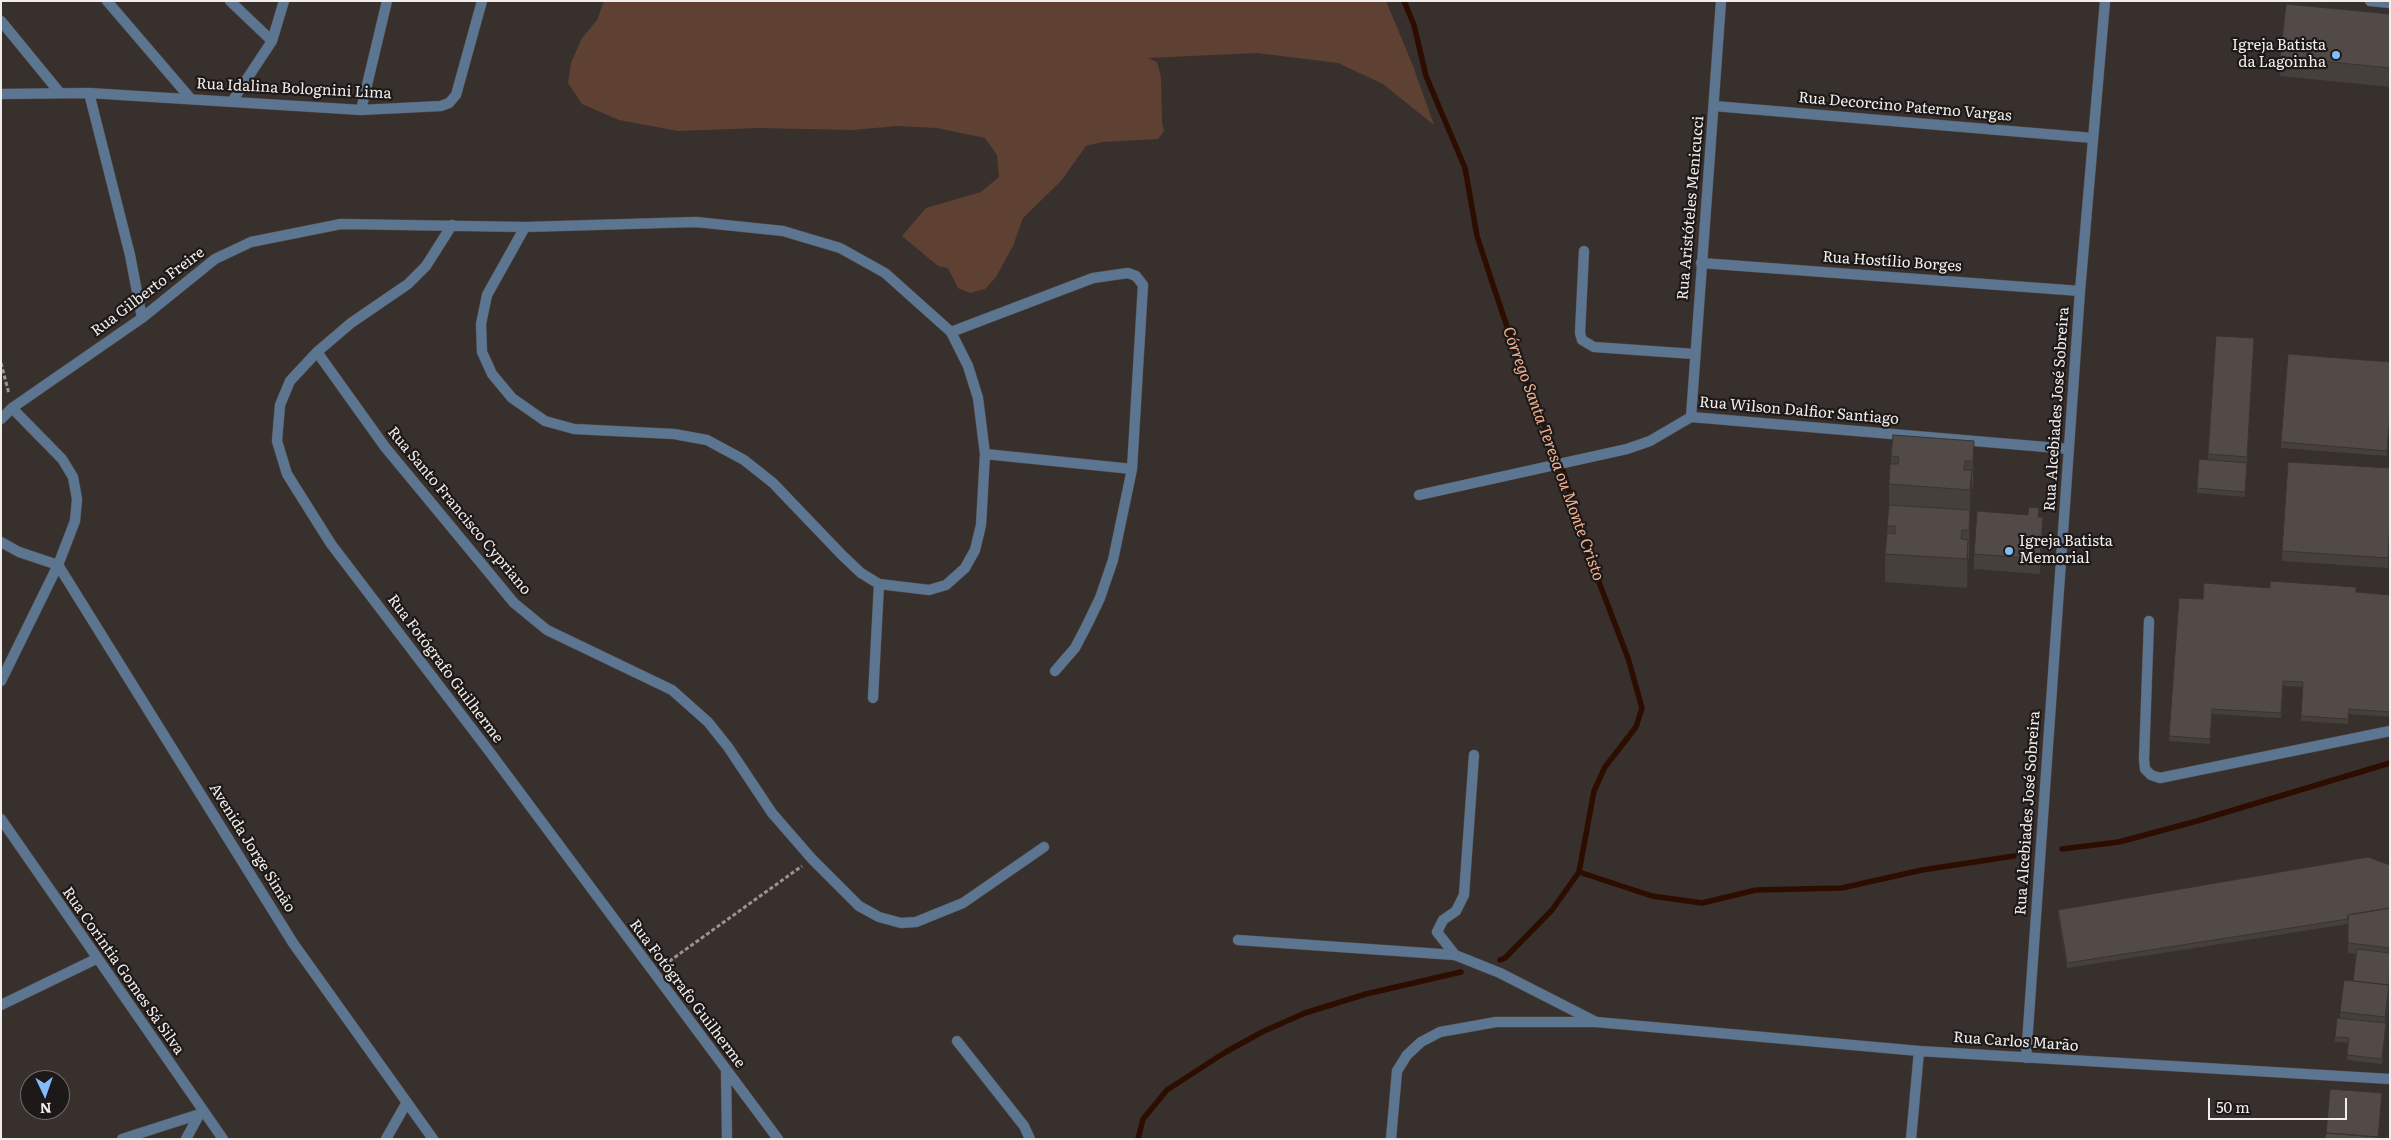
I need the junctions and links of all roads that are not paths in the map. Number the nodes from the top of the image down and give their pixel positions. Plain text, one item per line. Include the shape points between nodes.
1 (107, 1) edge
2 (230, 1) edge
3 (284, 1) edge
4 (387, 1) edge
5 (482, 1) edge
6 (1721, 1) edge
7 (2104, 1) edge
8 (2370, 1) edge
9 (2390, 3) edge
10 (1, 21) edge
11 (272, 41) junction
12 (60, 93) junction
13 (89, 93) junction
14 (1, 94) edge
15 (191, 99) junction
16 (233, 100) junction
17 (1714, 106) junction
18 (360, 110) junction
19 (2093, 138) junction
20 (452, 225) junction
21 (524, 227) junction
22 (1584, 251) dead end
23 (1701, 264) junction
24 (2080, 291) junction
25 (142, 318) junction
26 (951, 332) junction
27 (317, 352) junction
28 (1694, 354) junction
29 (12, 408) junction
30 (1691, 417) junction
31 (1, 419) edge
32 (2069, 449) junction
33 (985, 454) junction
34 (1132, 469) junction
35 (1419, 495) dead end
36 (1, 542) edge
37 (58, 565) junction
38 (879, 584) junction
39 (2149, 621) dead end
40 (1055, 671) dead end
41 (1, 681) edge
42 (872, 698) dead end
43 (2390, 731) edge
44 (1474, 755) dead end
45 (1, 819) edge
46 (1044, 847) dead end
47 (1238, 940) dead end
48 (1456, 955) junction
49 (96, 959) junction
50 (1, 1005) edge
51 (1596, 1022) junction
52 (956, 1041) dead end
53 (1919, 1051) junction
54 (2026, 1058) junction
55 (726, 1072) junction
56 (2390, 1079) edge
57 (407, 1102) junction
58 (201, 1114) junction
59 (122, 1139) edge
60 (186, 1139) edge
61 (223, 1139) edge
62 (386, 1139) edge
63 (433, 1139) edge
64 (727, 1139) edge
65 (778, 1139) edge
66 (1030, 1139) edge
67 (1391, 1139) edge
68 (1911, 1139) edge

1 - 15 street
2 - 11 street
3 - 11 street
4 - 18 street
5 - 18 street, Rua Idalina Bolognini Lima via 456,95 449,103 430,108
6 - 17 street, Rua Aristóteles Menicucci
7 - 19 street, Rua Alcebiades José Sobreira
8 - 9 street
10 - 12 street
11 - 16 street
12 - 13 street, Rua Idalina Bolognini Lima
12 - 14 street, Rua Idalina Bolognini Lima
13 - 15 street, Rua Idalina Bolognini Lima
13 - 25 street via 130,255
15 - 16 street, Rua Idalina Bolognini Lima
16 - 18 street, Rua Idalina Bolognini Lima
17 - 19 street, Rua Decorcino Paterno Vargas
17 - 23 street, Rua Aristóteles Menicucci
19 - 24 street, Rua Alcebiades José Sobreira
20 - 21 street, Rua Gilberto Freire
20 - 25 street, Rua Gilberto Freire via 341,224 251,242 215,259
20 - 27 street, Rua Fotógrafo Guilherme via 426,266 408,284 351,323
21 - 26 street, Rua Gilberto Freire via 696,222 783,231 840,248 885,273
21 - 38 street via 487,295 481,324 482,352 492,374 512,398 545,421 574,429 674,434 707,440 744,460 773,483 841,554 861,573
22 - 28 street via 1582,340 1594,347
23 - 24 street, Rua Hostílio Borges
23 - 28 street, Rua Aristóteles Menicucci
24 - 32 street, Rua Alcebiades José Sobreira
25 - 29 street, Rua Gilberto Freire
26 - 33 street via 968,366 978,398
26 - 34 street via 1093,278 1128,272 1136,276 1143,285
27 - 46 street, Rua Santo Francisco Cypriano via 385,447 514,603 547,630 672,690 708,722 772,812 812,859 859,906 879,917 901,923 916,922 963,903
27 - 55 street, Rua Fotógrafo Guilherme via 290,381 280,405 277,441 287,474 331,544 489,751
28 - 30 street, Rua Aristóteles Menicucci
29 - 31 street
29 - 37 street via 62,459 73,477 77,499 75,521
30 - 32 street, Rua Wilson Dalfior Santiago
30 - 35 street, Rua Wilson Dalfior Santiago via 1650,441 1627,449
32 - 54 street, Rua Alcebiades José Sobreira
33 - 34 street
33 - 38 street via 981,525 965,568 946,585 929,590
34 - 40 street via 1113,560 1100,598 1075,648
36 - 37 street via 19,552
37 - 41 street
37 - 57 street, Avenida Jorge Simão via 293,943
38 - 42 street
39 - 43 street via 2144,759 2151,775 2160,778
44 - 48 street via 1464,896 1456,911 1443,920 1438,932
45 - 49 street, Rua Coríntia Gomes Sá Silva
47 - 48 street
48 - 51 street via 1500,973
49 - 50 street
49 - 58 street, Rua Coríntia Gomes Sá Silva
51 - 53 street, Rua Carlos Marão
51 - 67 street, Rua Carlos Marão via 1496,1022 1440,1032 1421,1042 1397,1071
52 - 66 street via 1024,1126
53 - 54 street, Rua Carlos Marão
53 - 68 street
54 - 56 street, Rua Carlos Marão
55 - 64 street
55 - 65 street, Rua Fotógrafo Guilherme
57 - 62 street
57 - 63 street, Avenida Jorge Simão
58 - 59 street
58 - 60 street
58 - 61 street, Rua Coríntia Gomes Sá Silva

